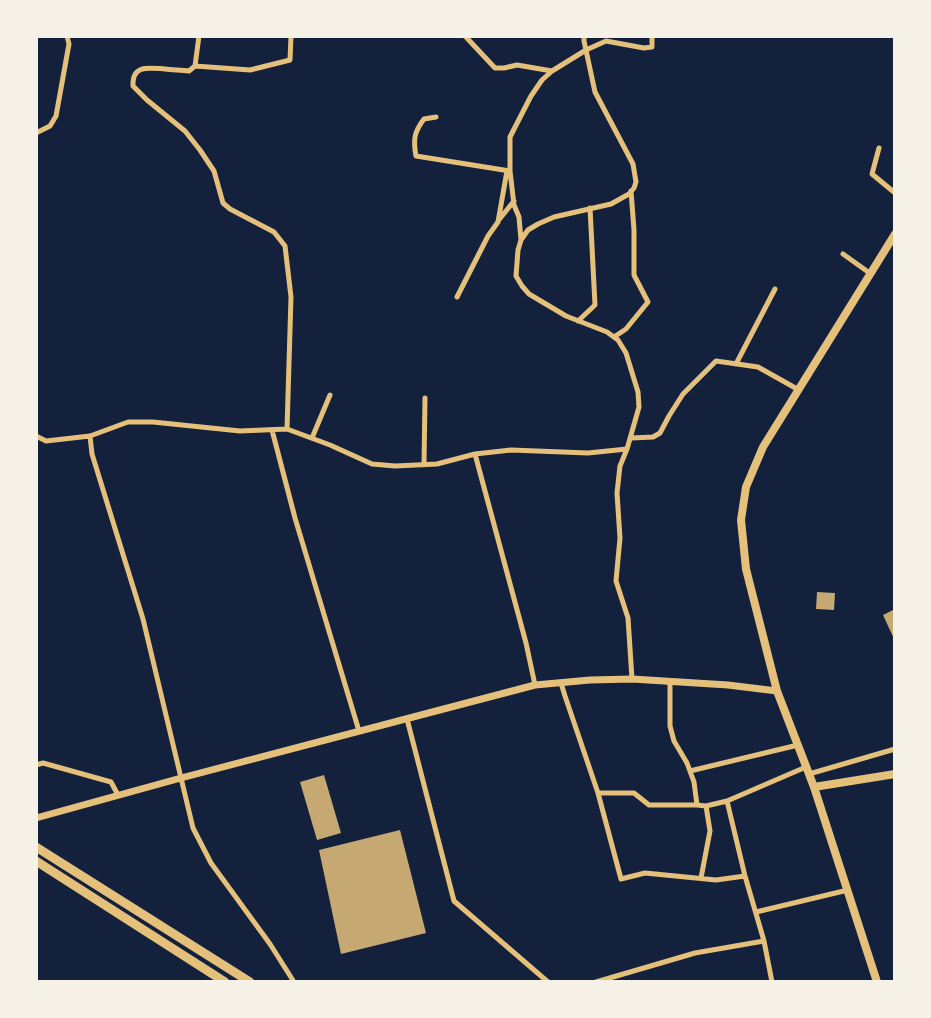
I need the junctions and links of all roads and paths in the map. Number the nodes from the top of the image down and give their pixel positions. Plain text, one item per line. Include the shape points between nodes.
1 (67, 36) edge
2 (199, 36) edge
3 (291, 36) edge
4 (465, 36) edge
5 (584, 36) edge
6 (652, 36) edge
7 (586, 50) junction
8 (195, 66) junction
9 (552, 71) junction
10 (436, 117) dead end
11 (36, 133) edge
12 (879, 148) dead end
13 (508, 171) junction
14 (631, 191) junction
15 (895, 193) edge
16 (514, 201) junction
17 (590, 208) junction
18 (498, 222) junction
19 (895, 234) edge
20 (521, 240) junction
21 (843, 254) dead end
22 (871, 274) junction
23 (774, 289) dead end
24 (457, 297) dead end
25 (578, 321) junction
26 (614, 337) junction
27 (736, 364) junction
28 (799, 390) junction
29 (330, 395) dead end
30 (425, 398) dead end
31 (272, 429) junction
32 (287, 429) junction
33 (90, 435) junction
34 (36, 436) edge
35 (312, 438) junction
36 (631, 438) junction
37 (627, 449) junction
38 (475, 454) junction
39 (424, 465) junction
40 (632, 680) junction
41 (670, 682) junction
42 (561, 683) junction
43 (535, 686) junction
44 (777, 691) junction
45 (406, 719) junction
46 (359, 731) junction
47 (798, 745) junction
48 (895, 749) edge
49 (36, 765) edge
50 (808, 770) junction
51 (690, 771) junction
52 (895, 774) edge
53 (181, 778) junction
54 (814, 787) junction
55 (598, 793) junction
56 (118, 795) junction
57 (727, 801) junction
58 (697, 805) junction
59 (706, 806) junction
60 (36, 818) edge
61 (36, 847) edge
62 (36, 861) edge
63 (745, 876) junction
64 (700, 878) junction
65 (848, 890) junction
66 (756, 912) junction
67 (764, 941) junction
68 (225, 982) edge
69 (250, 982) edge
70 (294, 982) edge
71 (548, 982) edge
72 (596, 982) edge
73 (772, 982) edge
74 (878, 982) edge

1 - 11 street via 69,44 56,116 50,126
2 - 8 street
3 - 8 street via 290,60 250,70
4 - 9 street via 495,68 517,65
5 - 7 street
6 - 7 street via 652,46 644,48 606,41
7 - 9 street
7 - 14 street via 596,92 633,164 636,182
8 - 32 street via 189,71 143,69 134,75 133,86 185,131 200,150 214,171 223,203 274,232 285,246 291,297
9 - 13 street via 531,96 510,137
10 - 13 street via 424,119 416,129 416,156
12 - 15 street via 872,174
13 - 16 street
13 - 18 street
14 - 17 street via 612,204
14 - 26 street via 634,275 648,302 626,329
16 - 18 street
16 - 20 street
17 - 20 street via 537,224
17 - 25 street via 595,305
18 - 24 street
19 - 22 main road
20 - 25 street via 516,276 522,286
21 - 22 street
22 - 28 main road
23 - 27 street
25 - 26 street
26 - 36 street via 626,353 638,392 639,407
27 - 28 street via 758,367
27 - 36 street via 716,361 683,394 660,434
28 - 44 main road via 763,447 746,488 741,520 746,569
29 - 35 street
30 - 39 street
31 - 32 street
31 - 33 street via 240,431 128,422
31 - 46 street
32 - 35 street
33 - 34 street via 46,441
33 - 53 street via 92,454 143,619
35 - 39 street via 372,464
36 - 37 street
37 - 38 street
37 - 40 street via 620,466 617,493 620,538 616,581 628,618
38 - 39 street
38 - 43 street
40 - 41 street
40 - 42 street
41 - 44 street
41 - 51 street via 670,726
42 - 43 street
42 - 55 street
43 - 45 street
44 - 47 main road
45 - 46 street
45 - 71 street via 454,902
46 - 53 street
47 - 50 main road
47 - 51 street
48 - 50 street
49 - 56 street via 43,763 111,782
50 - 54 main road
50 - 57 street
51 - 58 street
52 - 54 main road
53 - 56 street
53 - 70 street via 193,828 211,863
54 - 65 main road
55 - 58 street via 634,793 650,805
55 - 64 street via 621,879 645,873
56 - 60 street
57 - 59 street
57 - 63 street
58 - 59 street
59 - 64 street via 710,831
61 - 69 highway
62 - 68 highway
63 - 64 street
63 - 66 street
65 - 66 street
65 - 74 main road
66 - 67 street
67 - 72 street via 695,953
67 - 73 street

